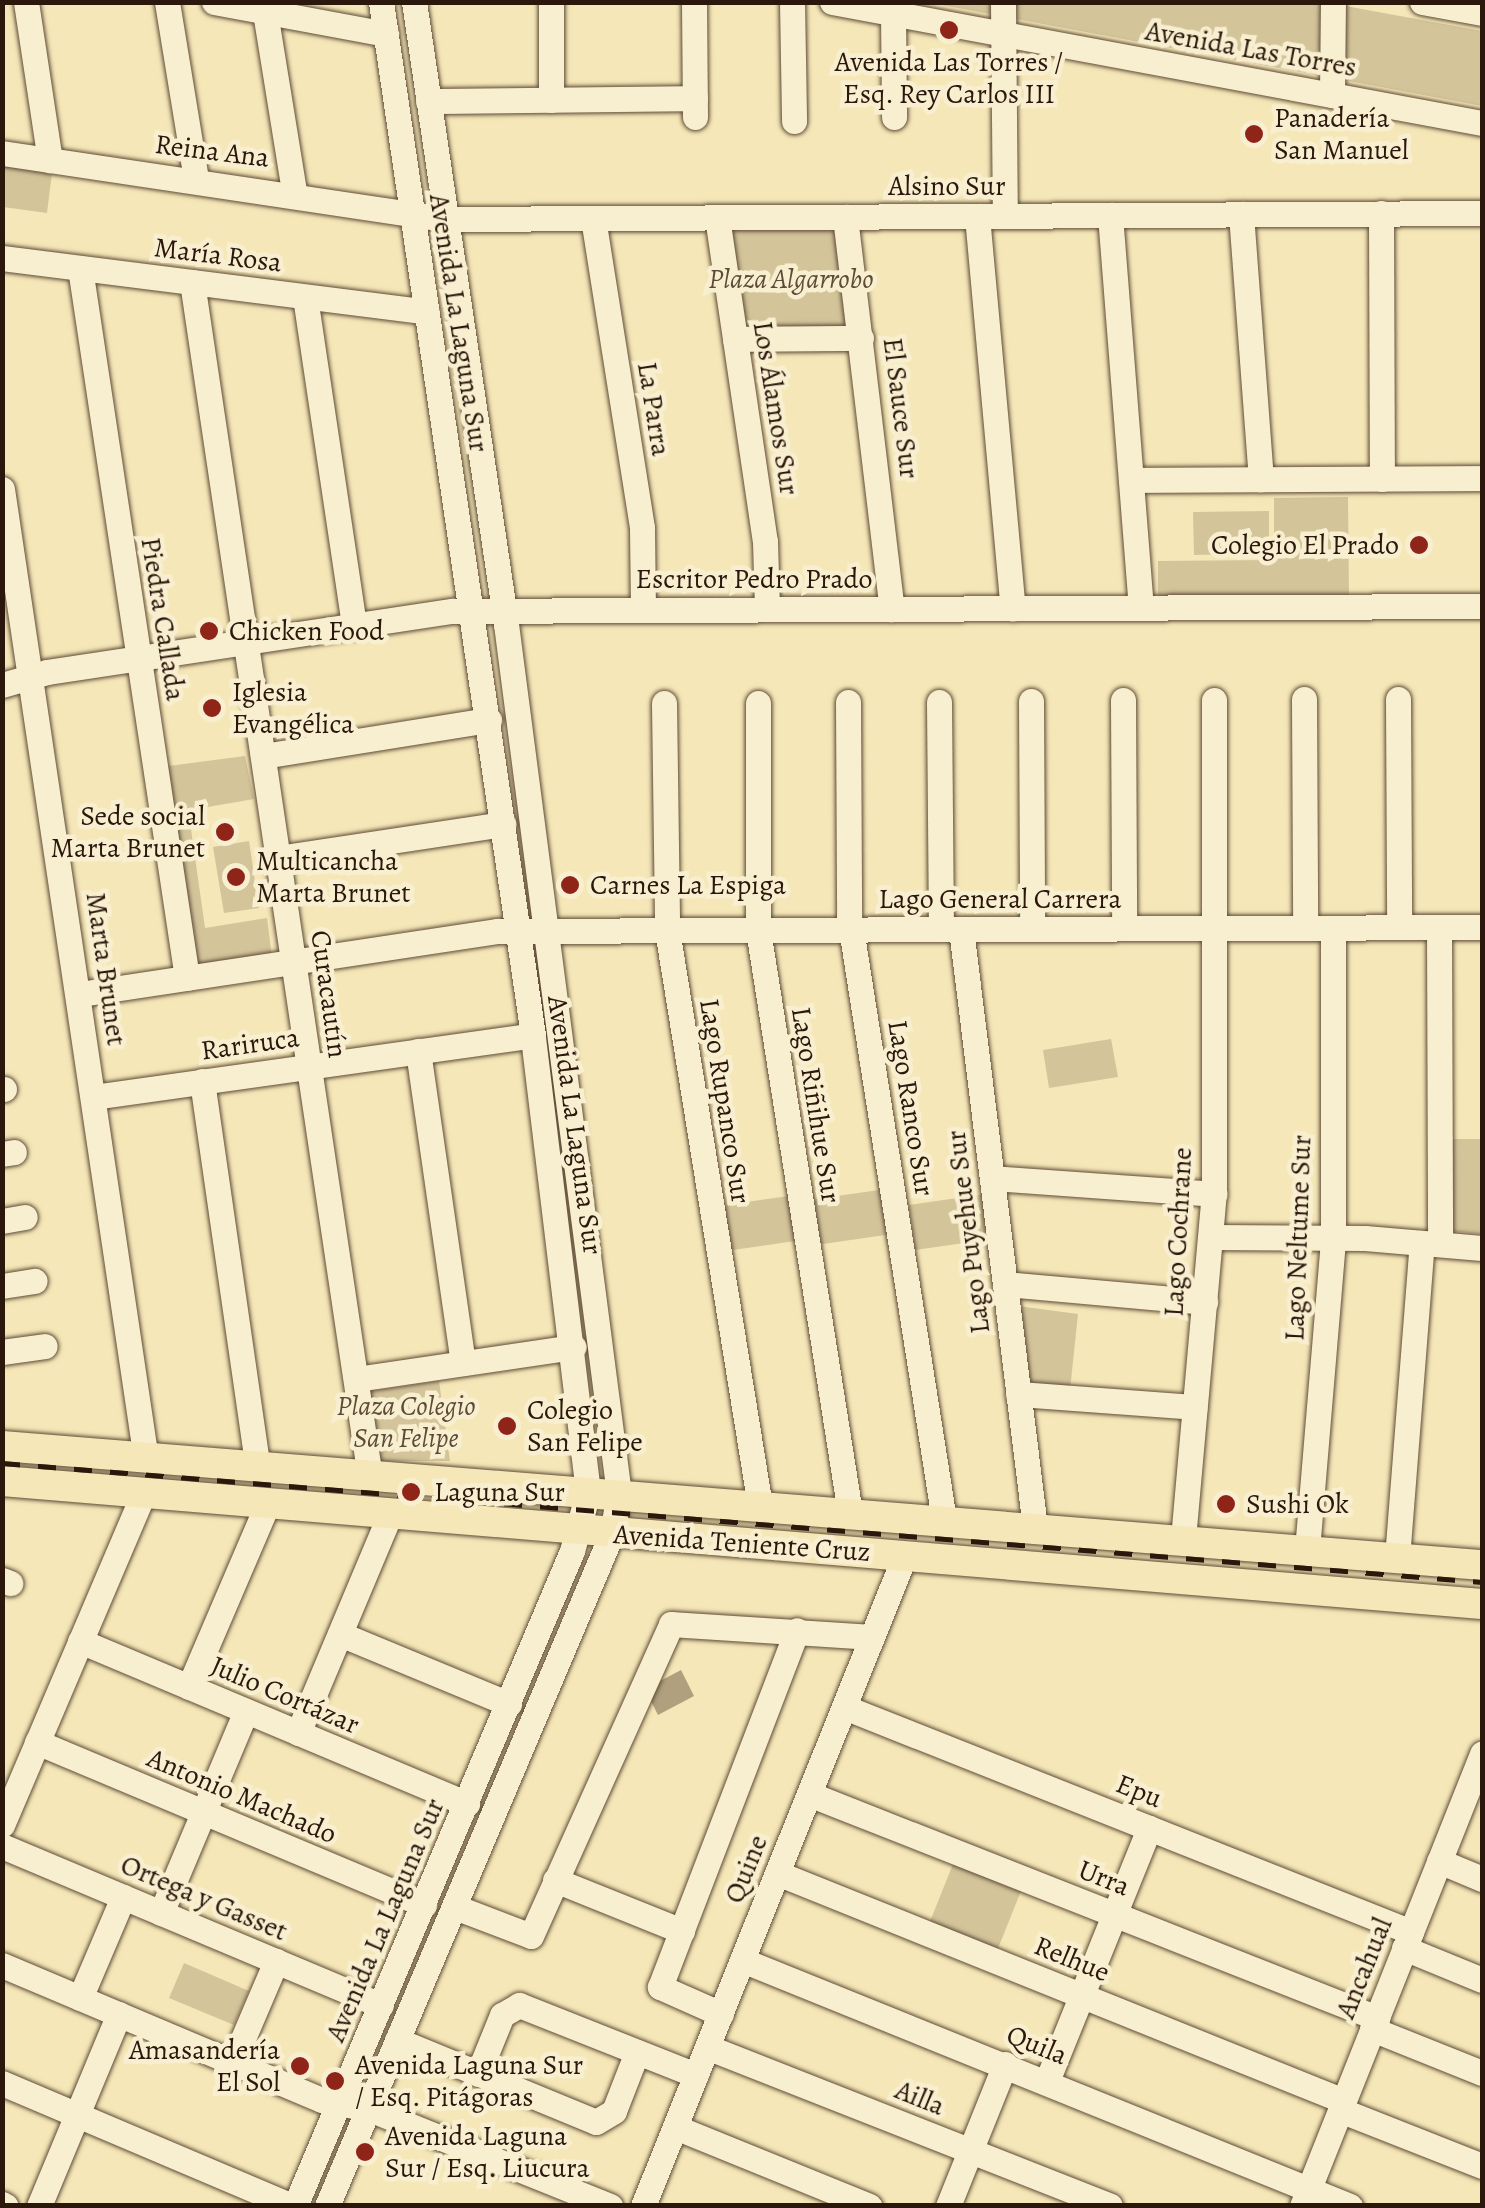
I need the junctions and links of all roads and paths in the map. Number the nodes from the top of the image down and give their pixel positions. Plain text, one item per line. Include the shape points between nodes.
1 (26, 2) edge
2 (167, 2) edge
3 (214, 2) edge
4 (381, 2) edge
5 (414, 2) edge
6 (551, 2) edge
7 (694, 2) edge
8 (792, 2) edge
9 (832, 2) edge
10 (1003, 2) edge
11 (1333, 2) edge
12 (1435, 4) edge
13 (264, 12) junction
14 (1482, 13) edge
15 (892, 14) junction
16 (386, 34) junction
17 (1003, 34) junction
18 (1332, 95) junction
19 (551, 100) junction
20 (428, 101) junction
21 (894, 117) dead end
22 (794, 121) dead end
23 (1482, 123) edge
24 (2, 154) edge
25 (50, 160) junction
26 (196, 179) junction
27 (294, 192) junction
28 (1381, 213) junction
29 (1482, 213) edge
30 (412, 214) junction
31 (1240, 214) junction
32 (1110, 215) junction
33 (845, 216) junction
34 (977, 216) junction
35 (1005, 216) junction
36 (592, 218) junction
37 (717, 218) junction
38 (446, 219) junction
39 (2, 258) edge
40 (80, 268) junction
41 (192, 282) junction
42 (305, 297) junction
43 (427, 312) junction
44 (861, 338) junction
45 (735, 339) junction
46 (1382, 478) junction
47 (1482, 478) edge
48 (1262, 479) junction
49 (1131, 480) junction
50 (2, 489) edge
51 (1482, 606) edge
52 (892, 608) junction
53 (1013, 608) junction
54 (1142, 608) junction
55 (767, 609) junction
56 (472, 610) junction
57 (504, 610) junction
58 (643, 610) junction
59 (354, 626) junction
60 (246, 642) junction
61 (138, 658) junction
62 (32, 676) junction
63 (2, 685) edge
64 (1304, 699) dead end
65 (1398, 699) dead end
66 (1123, 700) dead end
67 (1214, 700) dead end
68 (1031, 701) dead end
69 (848, 702) dead end
70 (939, 702) dead end
71 (664, 703) dead end
72 (758, 703) dead end
73 (489, 720) junction
74 (263, 756) junction
75 (503, 824) junction
76 (278, 858) junction
77 (1482, 927) edge
78 (1124, 928) junction
79 (1212, 928) junction
80 (1305, 928) junction
81 (1333, 928) junction
82 (1398, 928) junction
83 (1439, 928) junction
84 (951, 929) junction
85 (1032, 929) junction
86 (519, 930) junction
87 (667, 930) junction
88 (758, 930) junction
89 (852, 930) junction
90 (548, 931) junction
91 (294, 962) junction
92 (187, 978) junction
93 (80, 994) junction
94 (533, 1035) junction
95 (418, 1051) junction
96 (310, 1066) junction
97 (202, 1081) junction
98 (94, 1096) junction
99 (992, 1178) junction
100 (1214, 1194) junction
101 (1211, 1238) junction
102 (1333, 1238) junction
103 (1431, 1244) junction
104 (1482, 1248) edge
105 (35, 1281) dead end
106 (1005, 1284) junction
107 (2, 1286) edge
108 (1204, 1302) junction
109 (45, 1346) dead end
110 (574, 1347) junction
111 (2, 1352) edge
112 (464, 1363) junction
113 (356, 1379) junction
114 (1018, 1394) junction
115 (1195, 1407) junction
116 (2, 1446) edge
117 (146, 1459) junction
118 (258, 1468) junction
119 (370, 1478) junction
120 (2, 1481) edge
121 (588, 1492) junction
122 (143, 1494) junction
123 (620, 1494) junction
124 (267, 1504) junction
125 (760, 1506) junction
126 (850, 1513) junction
127 (390, 1514) junction
128 (944, 1520) junction
129 (1035, 1527) junction
130 (581, 1530) junction
131 (612, 1532) junction
132 (1183, 1539) junction
133 (1306, 1550) junction
134 (905, 1556) junction
135 (1397, 1558) junction
136 (1482, 1565) edge
137 (1482, 1604) edge
138 (798, 1630) junction
139 (340, 1634) junction
140 (872, 1637) junction
141 (80, 1642) junction
142 (190, 1687) junction
143 (509, 1704) junction
144 (844, 1707) junction
145 (246, 1711) junction
146 (298, 1733) junction
147 (37, 1742) junction
148 (1480, 1768) edge
149 (809, 1794) junction
150 (467, 1804) junction
151 (204, 1812) junction
152 (2, 1824) edge
153 (1149, 1828) junction
154 (2, 1846) edge
155 (1439, 1861) junction
156 (777, 1873) junction
157 (1482, 1878) edge
158 (555, 1880) junction
159 (123, 1897) junction
160 (424, 1905) junction
161 (455, 1907) junction
162 (161, 1913) junction
163 (1114, 1914) junction
164 (682, 1931) junction
165 (1408, 1940) junction
166 (402, 1958) junction
167 (742, 1960) junction
168 (276, 1961) junction
169 (2, 1965) edge
170 (426, 1974) junction
171 (1482, 1980) edge
172 (1081, 1996) junction
173 (80, 1998) junction
174 (382, 2005) junction
175 (119, 2014) junction
176 (721, 2014) junction
177 (1374, 2023) junction
178 (398, 2040) junction
179 (708, 2046) junction
180 (637, 2052) junction
181 (233, 2062) junction
182 (1004, 2064) junction
183 (1482, 2072) edge
184 (478, 2074) junction
185 (696, 2075) junction
186 (1046, 2081) junction
187 (2, 2083) edge
188 (340, 2101) junction
189 (1342, 2105) junction
190 (369, 2109) junction
191 (77, 2114) junction
192 (675, 2128) junction
193 (970, 2150) junction
194 (1482, 2166) edge
195 (1306, 2195) edge
196 (336, 2203) edge
197 (39, 2206) edge
198 (294, 2206) edge
199 (610, 2206) edge
200 (644, 2206) edge
201 (870, 2206) edge
202 (948, 2206) edge
203 (1110, 2206) edge
204 (1350, 2206) edge

1 - 25 street
2 - 26 street
3 - 13 street
4 - 16 street, Avenida La Laguna Sur
5 - 20 street, Avenida La Laguna Sur
6 - 19 street
7 - 19 street via 695,108
8 - 22 street
9 - 15 street, Avenida Las Torres
10 - 17 street
11 - 18 street
12 - 14 street
13 - 16 street
13 - 27 street
15 - 17 street, Avenida Las Torres
15 - 21 street
16 - 30 street, Avenida La Laguna Sur
17 - 18 street, Avenida Las Torres
17 - 35 street
18 - 23 street, Avenida Las Torres
19 - 20 street
20 - 38 street, Avenida La Laguna Sur
24 - 25 street, Reina Ana
25 - 26 street, Reina Ana
26 - 27 street, Reina Ana
27 - 30 street, Reina Ana
28 - 29 street, Alsino Sur
28 - 31 street, Alsino Sur
28 - 46 street
30 - 38 street, Alsino Sur
30 - 43 street, Avenida La Laguna Sur
31 - 32 street, Alsino Sur
31 - 48 street
32 - 35 street, Alsino Sur
32 - 49 street
33 - 34 street, Alsino Sur
33 - 37 street, Alsino Sur
33 - 44 street, El Sauce Sur
34 - 35 street, Alsino Sur
34 - 53 street
36 - 37 street, Alsino Sur
36 - 38 street, Alsino Sur
36 - 58 street, La Parra via 642,528
37 - 45 street, Los Álamos Sur
38 - 57 street, Avenida La Laguna Sur
39 - 40 street, María Rosa
40 - 41 street, María Rosa
40 - 61 street, Piedra Callada
41 - 42 street, María Rosa
41 - 60 street, Curacautín
42 - 43 street, María Rosa
42 - 59 street
43 - 56 street, Avenida La Laguna Sur
44 - 45 street
44 - 52 street, El Sauce Sur
45 - 55 street, Los Álamos Sur via 766,542
46 - 47 street
46 - 48 street
48 - 49 street
49 - 54 street
50 - 62 street, Marta Brunet
51 - 54 street, Escritor Pedro Prado
52 - 53 street, Escritor Pedro Prado
52 - 55 street, Escritor Pedro Prado
53 - 54 street, Escritor Pedro Prado
55 - 58 street, Escritor Pedro Prado
56 - 57 street, Escritor Pedro Prado
56 - 59 street, Escritor Pedro Prado
56 - 73 street, Avenida La Laguna Sur
57 - 58 street, Escritor Pedro Prado
57 - 90 street, Avenida La Laguna Sur
59 - 60 street, Escritor Pedro Prado
60 - 61 street, Escritor Pedro Prado
60 - 74 street, Curacautín
61 - 62 street, Escritor Pedro Prado
61 - 92 street, Piedra Callada
62 - 63 street, Escritor Pedro Prado
62 - 93 street, Marta Brunet
64 - 80 street
65 - 82 street
66 - 78 street
67 - 79 street, Lago Cochrane
68 - 85 street
69 - 89 street, Lago Ranco Sur
70 - 84 street, Lago Puyehue Sur
71 - 87 street, Lago Rupanco Sur
72 - 88 street, Lago Riñihue Sur
73 - 74 street
73 - 75 street, Avenida La Laguna Sur
74 - 76 street, Curacautín
75 - 76 street
75 - 86 street, Avenida La Laguna Sur
76 - 91 street, Curacautín
77 - 83 street, Lago General Carrera
78 - 79 street, Lago General Carrera
78 - 85 street, Lago General Carrera
79 - 80 street, Lago General Carrera
79 - 100 street, Lago Cochrane
80 - 81 street, Lago General Carrera
81 - 82 street, Lago General Carrera
81 - 102 street, Lago Neltume Sur
82 - 83 street, Lago General Carrera
83 - 103 street
84 - 85 street, Lago General Carrera
84 - 89 street, Lago General Carrera
84 - 99 street, Lago Puyehue Sur
86 - 90 street, Lago General Carrera
86 - 91 street, Lago General Carrera
86 - 94 street, Avenida La Laguna Sur
87 - 88 street, Lago General Carrera
87 - 90 street, Lago General Carrera
87 - 125 street, Lago Rupanco Sur
88 - 89 street, Lago General Carrera
88 - 126 street, Lago Riñihue Sur
89 - 128 street, Lago Ranco Sur
90 - 123 street, Avenida La Laguna Sur
91 - 92 street, Lago General Carrera
91 - 96 street, Curacautín
92 - 93 street, Lago General Carrera
93 - 98 street, Marta Brunet
94 - 95 street, Rariruca
94 - 110 street, Avenida La Laguna Sur
95 - 96 street, Rariruca
95 - 112 street
96 - 97 street, Rariruca
96 - 113 street, Curacautín
97 - 98 street, Rariruca
97 - 118 street
98 - 117 street, Marta Brunet
99 - 100 street
99 - 106 street, Lago Puyehue Sur
100 - 101 street, Lago Cochrane
101 - 102 street
101 - 108 street, Lago Cochrane
102 - 103 street
102 - 133 street, Lago Neltume Sur
103 - 104 street
103 - 135 street
105 - 107 street
106 - 108 street
106 - 114 street, Lago Puyehue Sur
108 - 115 street, Lago Cochrane
109 - 111 street
110 - 112 street
110 - 121 street, Avenida La Laguna Sur
112 - 113 street
113 - 119 street, Curacautín
114 - 115 street
114 - 129 street, Lago Puyehue Sur
115 - 132 street, Lago Cochrane
116 - 117 main road, Avenida Teniente Cruz
117 - 118 main road, Avenida Teniente Cruz
118 - 119 main road, Avenida Teniente Cruz
119 - 121 main road, Avenida Teniente Cruz
120 - 122 main road, Avenida Teniente Cruz
121 - 123 main road, Avenida Teniente Cruz
121 - 130 street, Avenida La Laguna Sur
122 - 124 main road, Avenida Teniente Cruz
122 - 141 street
123 - 125 main road, Avenida Teniente Cruz
123 - 131 street, Avenida La Laguna Sur
124 - 127 main road, Avenida Teniente Cruz
124 - 142 street
125 - 126 main road, Avenida Teniente Cruz
126 - 128 main road, Avenida Teniente Cruz
127 - 130 main road, Avenida Teniente Cruz
127 - 139 street
128 - 129 main road, Avenida Teniente Cruz
129 - 132 main road, Avenida Teniente Cruz
130 - 131 main road, Avenida Teniente Cruz
130 - 143 street, Avenida La Laguna Sur
131 - 134 main road, Avenida Teniente Cruz
131 - 161 street, Avenida La Laguna Sur
132 - 133 main road, Avenida Teniente Cruz
133 - 135 main road, Avenida Teniente Cruz
134 - 137 main road, Avenida Teniente Cruz
134 - 140 street, Quine
135 - 136 main road, Avenida Teniente Cruz
138 - 140 street
138 - 158 street via 680,1621 668,1626
138 - 164 street
139 - 143 street
139 - 146 street
140 - 144 street, Quine
141 - 142 street, Julio Cortázar
141 - 147 street
142 - 145 street, Julio Cortázar
143 - 150 street, Avenida La Laguna Sur
144 - 149 street, Quine
144 - 153 street, Epu
145 - 146 street, Julio Cortázar
145 - 151 street
146 - 150 street, Julio Cortázar
147 - 151 street, Antonio Machado
147 - 152 street
148 - 155 street, Ancahual
149 - 156 street, Quine
149 - 163 street, Urra
150 - 160 street, Avenida La Laguna Sur
151 - 160 street, Antonio Machado
151 - 162 street
153 - 163 street
153 - 165 street, Epu
154 - 159 street, Ortega y Gasset
155 - 157 street
155 - 165 street, Ancahual
156 - 167 street, Quine
156 - 172 street, Relhue
158 - 161 street via 531,1936
158 - 164 street
159 - 162 street, Ortega y Gasset
159 - 173 street
160 - 166 street, Avenida La Laguna Sur
161 - 170 street, Avenida La Laguna Sur
162 - 168 street, Ortega y Gasset
163 - 172 street
163 - 177 street, Urra
164 - 176 street via 660,1987
165 - 171 street, Epu
165 - 177 street, Ancahual
166 - 170 street
166 - 174 street, Avenida La Laguna Sur
167 - 176 street, Quine
167 - 182 street, Quila
168 - 174 street, Ortega y Gasset
168 - 181 street
169 - 173 street
170 - 178 street, Avenida La Laguna Sur
172 - 186 street
172 - 189 street, Relhue
173 - 175 street
174 - 188 street, Avenida La Laguna Sur
175 - 181 street
175 - 191 street
176 - 179 street, Quine
177 - 183 street, Urra
177 - 189 street, Ancahual
178 - 184 street
178 - 190 street, Avenida La Laguna Sur
179 - 185 street, Quine
179 - 193 street, Ailla
180 - 184 street via 514,2006 502,2014
180 - 184 street via 614,2112 601,2121
180 - 185 street
181 - 188 street via 322,2100
182 - 186 street, Quila
182 - 193 street
185 - 192 street, Quine
186 - 195 street, Quila
187 - 191 street
188 - 190 street
188 - 198 street, Avenida La Laguna Sur
189 - 194 street, Relhue
189 - 195 street, Ancahual
190 - 196 street, Avenida La Laguna Sur
190 - 199 street
191 - 197 street
191 - 198 street
192 - 200 street, Quine
192 - 201 street
193 - 202 street
193 - 203 street, Ailla
195 - 204 street, Quila

